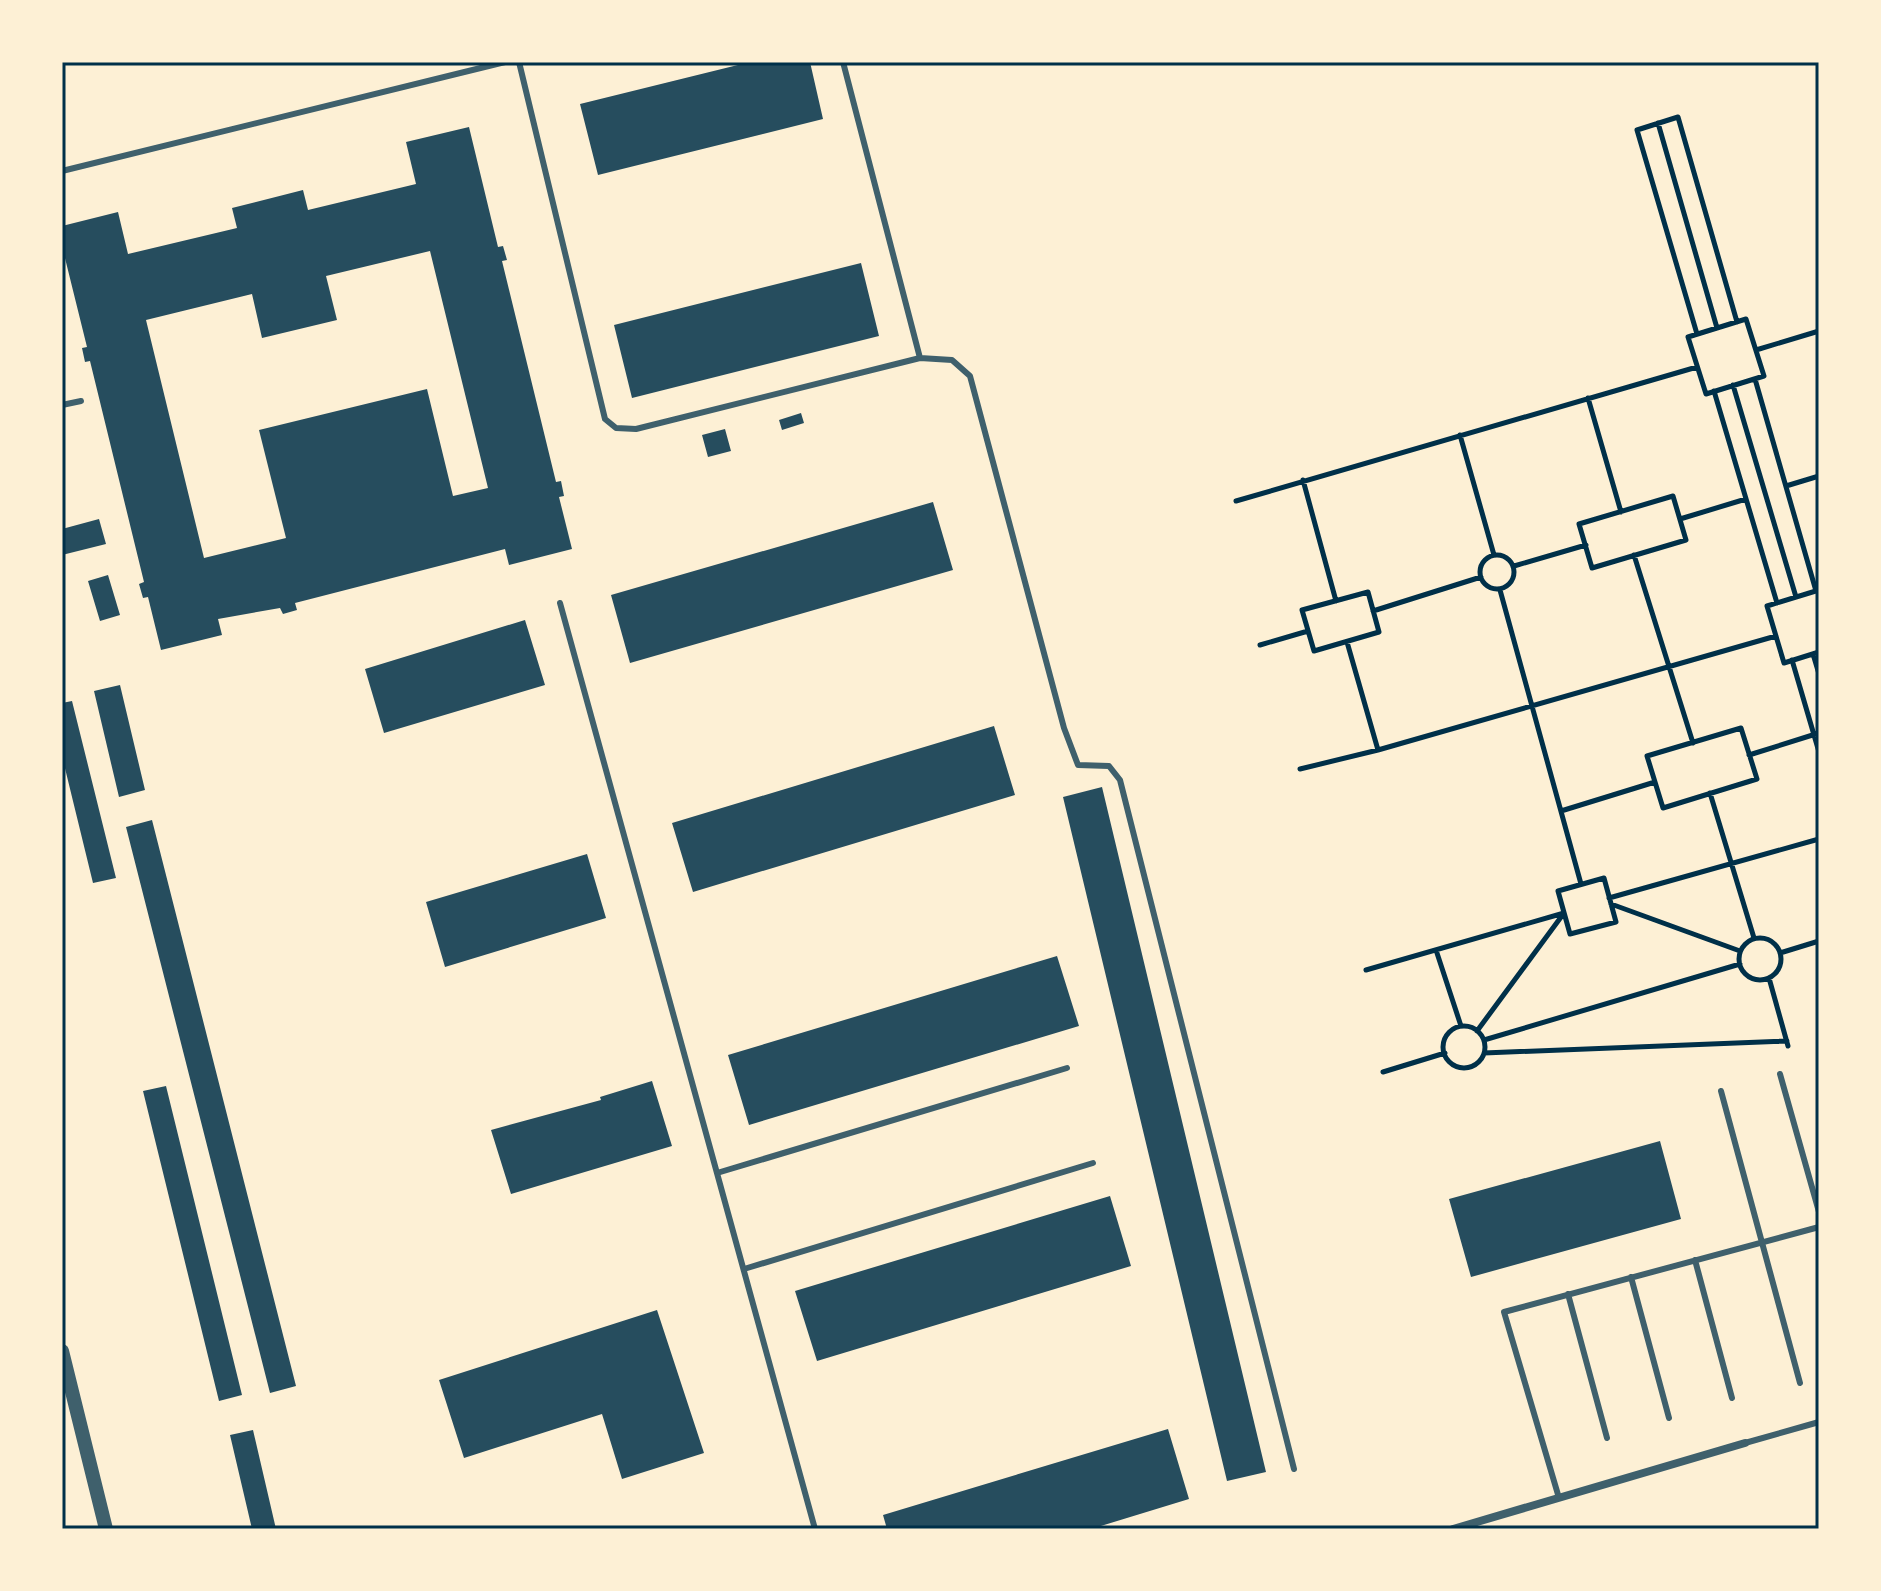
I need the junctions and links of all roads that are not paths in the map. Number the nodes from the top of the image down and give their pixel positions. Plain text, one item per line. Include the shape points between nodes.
1 (505, 62) edge
2 (519, 62) edge
3 (843, 62) edge
4 (62, 171) edge
5 (920, 358) junction
6 (81, 401) dead end
7 (62, 405) edge
8 (560, 603) dead end
9 (1067, 1068) dead end
10 (1780, 1074) dead end
11 (1721, 1091) dead end
12 (1093, 1163) dead end
13 (717, 1173) junction
14 (1819, 1212) edge
15 (1819, 1227) edge
16 (1762, 1242) junction
17 (1695, 1260) junction
18 (744, 1269) junction
19 (1631, 1277) junction
20 (1568, 1294) junction
21 (62, 1351) edge
22 (1800, 1383) dead end
23 (67, 1389) edge
24 (1732, 1398) dead end
25 (1669, 1418) dead end
26 (1819, 1422) edge
27 (1607, 1438) dead end
28 (1745, 1443) joint
29 (1294, 1469) dead end
30 (1559, 1498) junction
31 (106, 1529) edge
32 (815, 1529) edge
33 (1453, 1529) edge

1 - 4 lane
2 - 5 lane via 605,419 616,428 636,429
3 - 5 lane
5 - 29 lane via 952,360 970,376 1068,741 1078,765 1109,766 1120,780
6 - 7 lane
8 - 13 lane
9 - 13 lane
10 - 14 lane
11 - 16 lane
12 - 18 lane
13 - 18 lane
15 - 16 lane
16 - 17 lane
16 - 22 lane
17 - 19 lane
17 - 24 lane
18 - 32 lane
19 - 20 lane
19 - 25 lane
20 - 27 lane
20 - 30 lane via 1504,1312
21 - 23 street
23 - 31 street
26 - 28 lane
28 - 30 street
30 - 33 street

